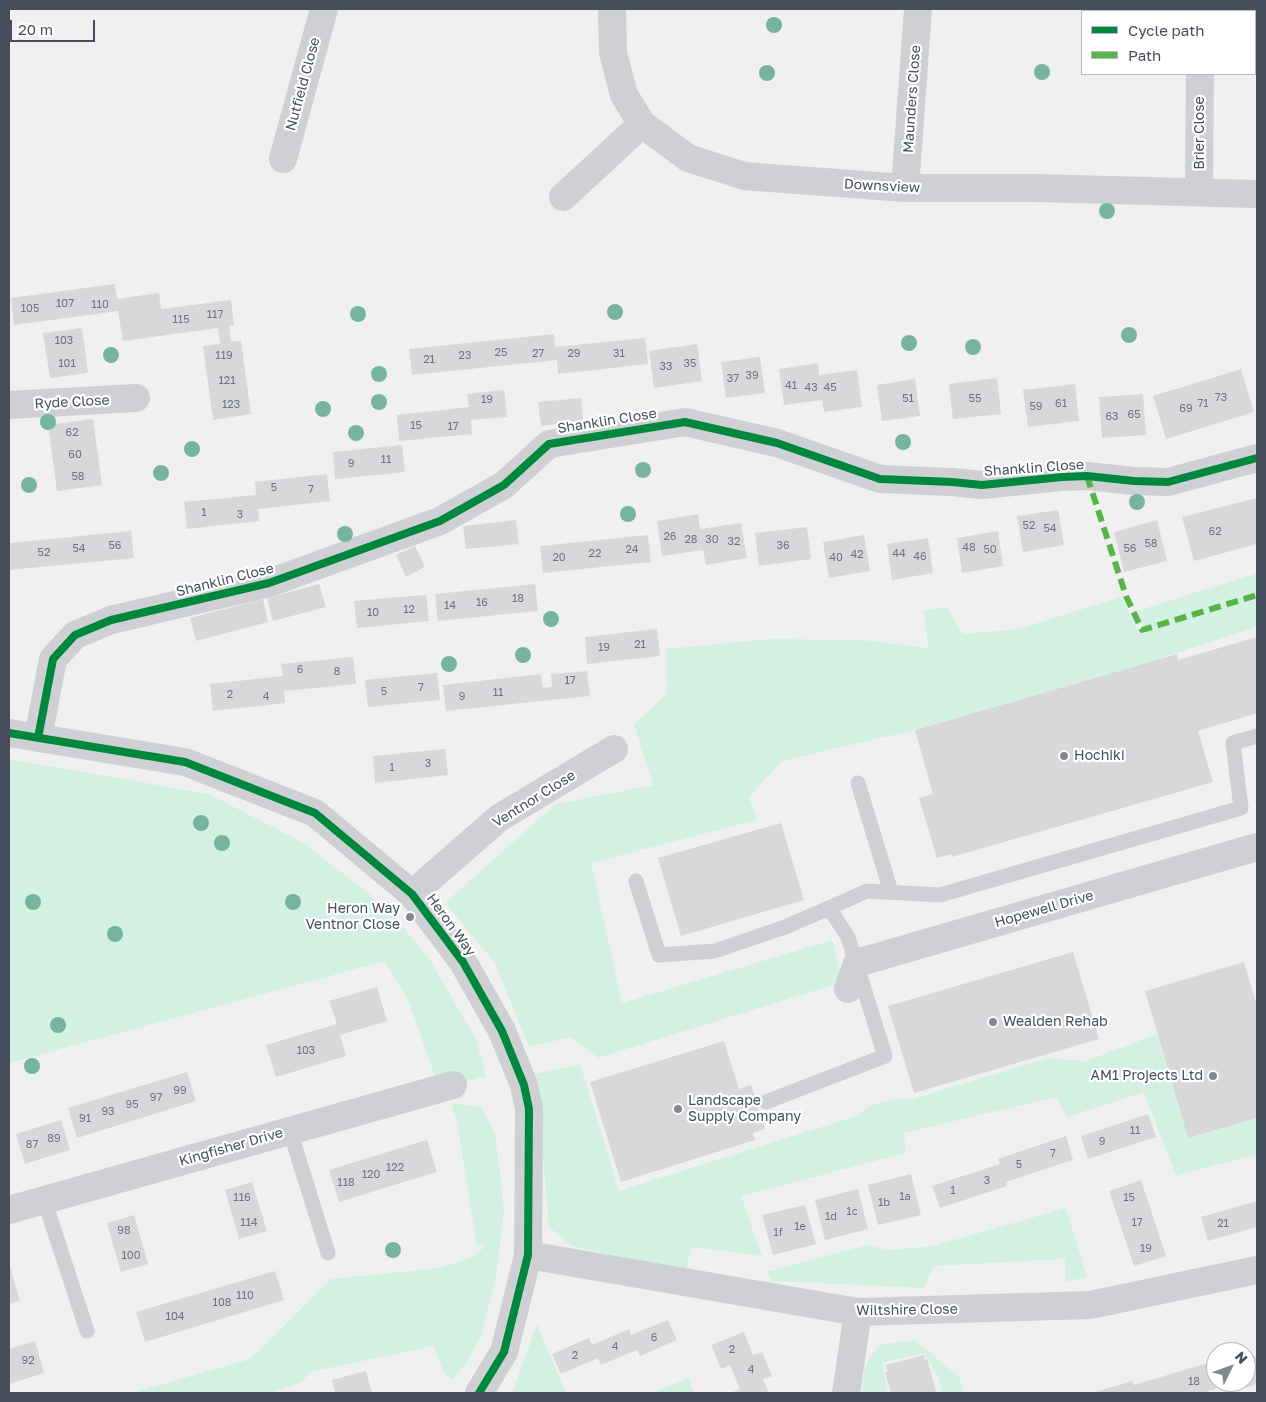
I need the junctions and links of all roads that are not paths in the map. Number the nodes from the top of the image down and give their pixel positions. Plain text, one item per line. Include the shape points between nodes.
1 (324, 9) edge
2 (612, 9) edge
3 (918, 9) edge
4 (1200, 75) edge
5 (642, 124) junction
6 (283, 159) dead end
7 (905, 188) junction
8 (1199, 192) junction
9 (1257, 194) edge
10 (563, 197) dead end
11 (136, 398) dead end
12 (9, 406) edge
13 (1257, 458) edge
14 (9, 733) edge
15 (1257, 736) edge
16 (38, 738) junction
17 (614, 750) dead end
18 (858, 783) dead end
19 (1257, 847) edge
20 (636, 881) dead end
21 (891, 892) junction
22 (412, 894) junction
23 (829, 908) junction
24 (857, 962) junction
25 (848, 989) dead end
26 (453, 1085) dead end
27 (766, 1102) dead end
28 (290, 1131) junction
29 (44, 1199) junction
30 (9, 1210) edge
31 (328, 1253) dead end
32 (528, 1255) junction
33 (1257, 1270) edge
34 (858, 1312) junction
35 (87, 1331) dead end
36 (480, 1393) edge
37 (846, 1393) edge

1 - 6 street, Nutfield Close
2 - 5 street, Downsview via 613,54 624,95
3 - 7 street, Maunders Close
4 - 8 street, Brier Close
5 - 7 street, Downsview via 688,158 744,176
5 - 10 street
7 - 8 street, Downsview
8 - 9 street, Downsview
11 - 12 street, Ryde Close
13 - 16 street, Shanklin Close via 1162,483 1088,476 982,485 880,480 777,444 685,422 549,444 504,485 440,521 269,583 112,620 75,635 53,659
14 - 16 street, Heron Way
15 - 21 lane via 1233,743 1241,808 940,895
16 - 22 street, Heron Way via 184,762 315,813
17 - 22 street, Ventnor Close via 499,818
18 - 21 lane
19 - 24 street, Hopewell Drive
20 - 23 lane via 659,955 715,952
21 - 23 lane via 867,891
22 - 32 street, Heron Way via 463,962 502,1031 524,1085 529,1109
23 - 24 lane via 848,937
24 - 25 street
24 - 27 lane via 885,1056
26 - 28 street, Kingfisher Drive
28 - 29 street, Kingfisher Drive
28 - 31 lane
29 - 30 street, Kingfisher Drive
29 - 35 lane
32 - 34 street, Wiltshire Close
32 - 36 street, Heron Way via 504,1352
33 - 34 street, Wiltshire Close via 1090,1305
34 - 37 street

